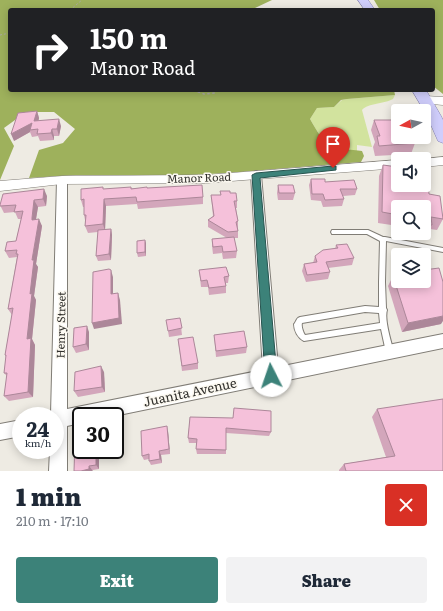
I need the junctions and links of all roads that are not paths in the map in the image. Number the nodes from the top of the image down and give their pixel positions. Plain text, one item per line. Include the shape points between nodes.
1 (422, 95) edge
2 (443, 102) edge
3 (443, 138) edge
4 (443, 161) edge
5 (431, 162) edge
6 (391, 164) edge
7 (256, 175) junction
8 (62, 180) junction
9 (0, 186) edge
10 (334, 232) dead end
11 (383, 240) junction
12 (443, 250) edge
13 (384, 310) junction
14 (385, 325) junction
15 (443, 341) edge
16 (390, 352) junction
17 (271, 376) junction
18 (58, 407) edge
19 (64, 419) edge
20 (12, 430) edge
21 (0, 432) edge
22 (58, 459) edge
23 (58, 471) edge

1 - 2 main road
1 - 3 main road
4 - 5 street
6 - 7 street, Manor Road
7 - 8 street, Manor Road via 157,180
7 - 17 street
8 - 9 street, Manor Road
8 - 18 street, Henry Street
10 - 11 lane via 368,232
11 - 12 lane
11 - 13 lane
13 - 14 lane
13 - 14 lane via 365,309 300,320 298,324 300,334 304,338
14 - 16 lane
15 - 16 street, Juanita Avenue
16 - 17 street, Juanita Avenue
17 - 19 street, Juanita Avenue
20 - 21 street
22 - 23 street, Henry Street

